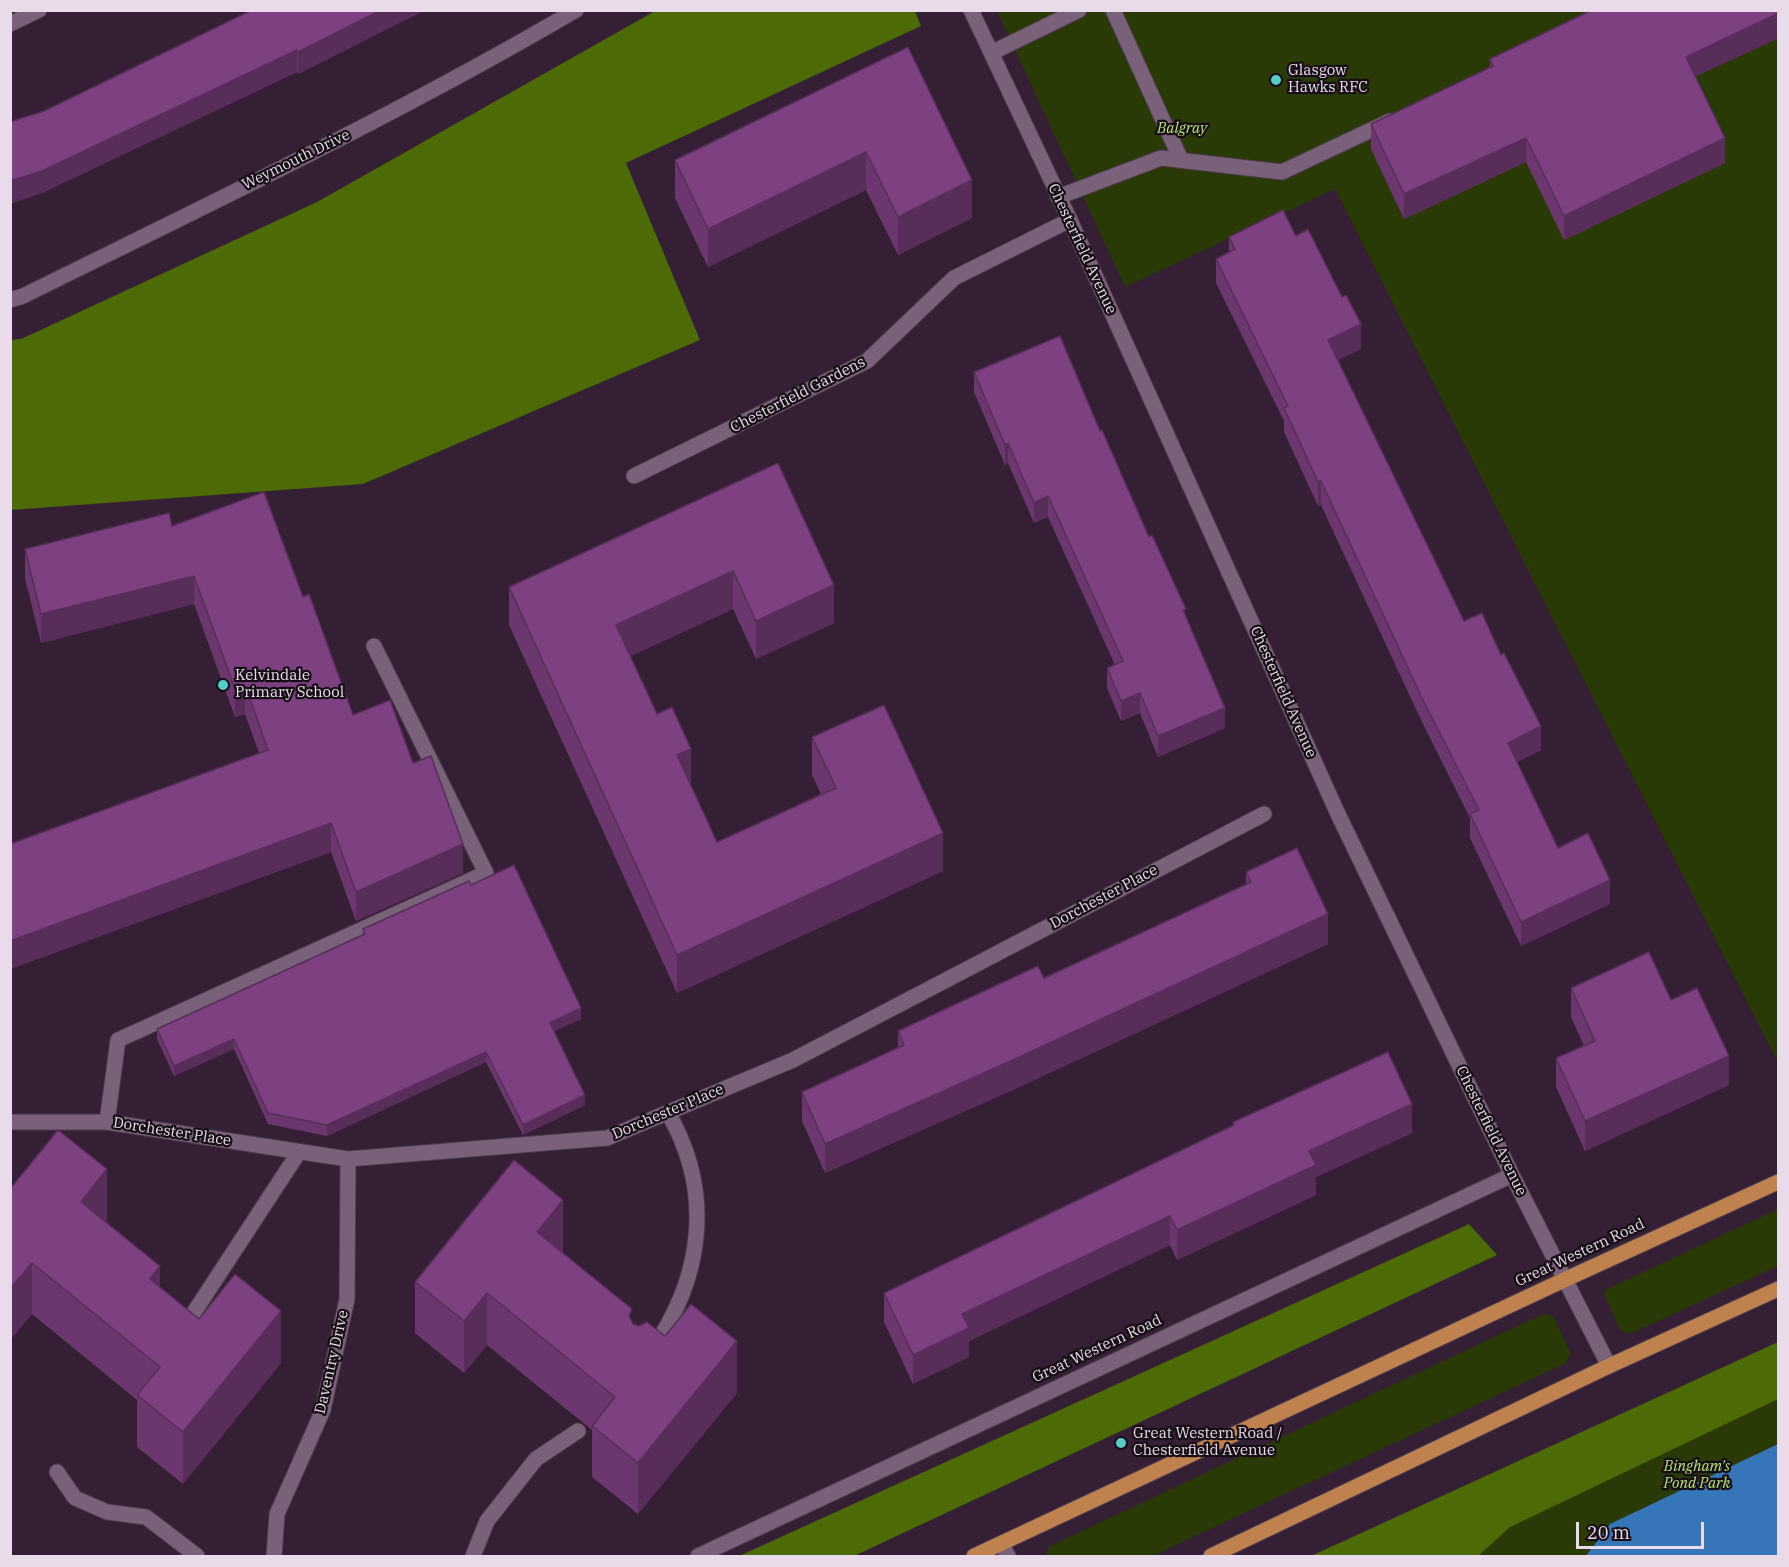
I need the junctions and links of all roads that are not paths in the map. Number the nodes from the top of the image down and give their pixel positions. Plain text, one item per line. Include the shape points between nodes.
1 (39, 10) edge
2 (576, 10) edge
3 (971, 10) edge
4 (1079, 10) edge
5 (1113, 10) edge
6 (10, 24) edge
7 (993, 52) junction
8 (1399, 117) edge
9 (1181, 160) junction
10 (1059, 197) junction
11 (1070, 220) junction
12 (10, 300) edge
13 (634, 476) dead end
14 (374, 646) dead end
15 (1264, 814) dead end
16 (668, 1113) junction
17 (10, 1122) edge
18 (107, 1122) junction
19 (299, 1152) junction
20 (348, 1159) junction
21 (1512, 1174) junction
22 (1779, 1182) edge
23 (1564, 1280) junction
24 (1779, 1289) edge
25 (187, 1323) edge
26 (1609, 1366) junction
27 (639, 1368) edge
28 (578, 1431) dead end
29 (57, 1472) dead end
30 (1005, 1550) edge
31 (197, 1557) edge
32 (274, 1557) edge
33 (473, 1557) edge
34 (698, 1557) edge
35 (974, 1557) edge
36 (1211, 1557) edge

1 - 6 street
2 - 12 street, Weymouth Drive via 370,124
3 - 7 street, Chesterfield Avenue
4 - 7 street
5 - 9 street
7 - 10 street, Chesterfield Avenue
8 - 9 street via 1282,172
9 - 10 street via 1161,158
10 - 11 street, Chesterfield Avenue
11 - 13 street, Chesterfield Gardens via 954,279 867,361
11 - 21 street, Chesterfield Avenue via 1338,814
14 - 18 street via 486,873 118,1040
15 - 16 street, Dorchester Place via 793,1060
16 - 20 street, Dorchester Place via 607,1138
16 - 27 street via 684,1140 693,1175 696,1238 691,1271 676,1311
17 - 18 street, Dorchester Place
18 - 19 street, Dorchester Place
19 - 20 street, Dorchester Place
19 - 25 street
20 - 32 street, Daventry Drive via 347,1299 323,1410 277,1514
21 - 23 street, Chesterfield Avenue
21 - 34 street, Great Western Road
22 - 23 main road, Great Western Road
23 - 26 street, Chesterfield Avenue
23 - 30 main road, Great Western Road
24 - 26 main road
26 - 36 main road
28 - 33 street via 536,1459 487,1521
29 - 31 street via 75,1498 107,1512 146,1517
30 - 35 main road, Great Western Road

